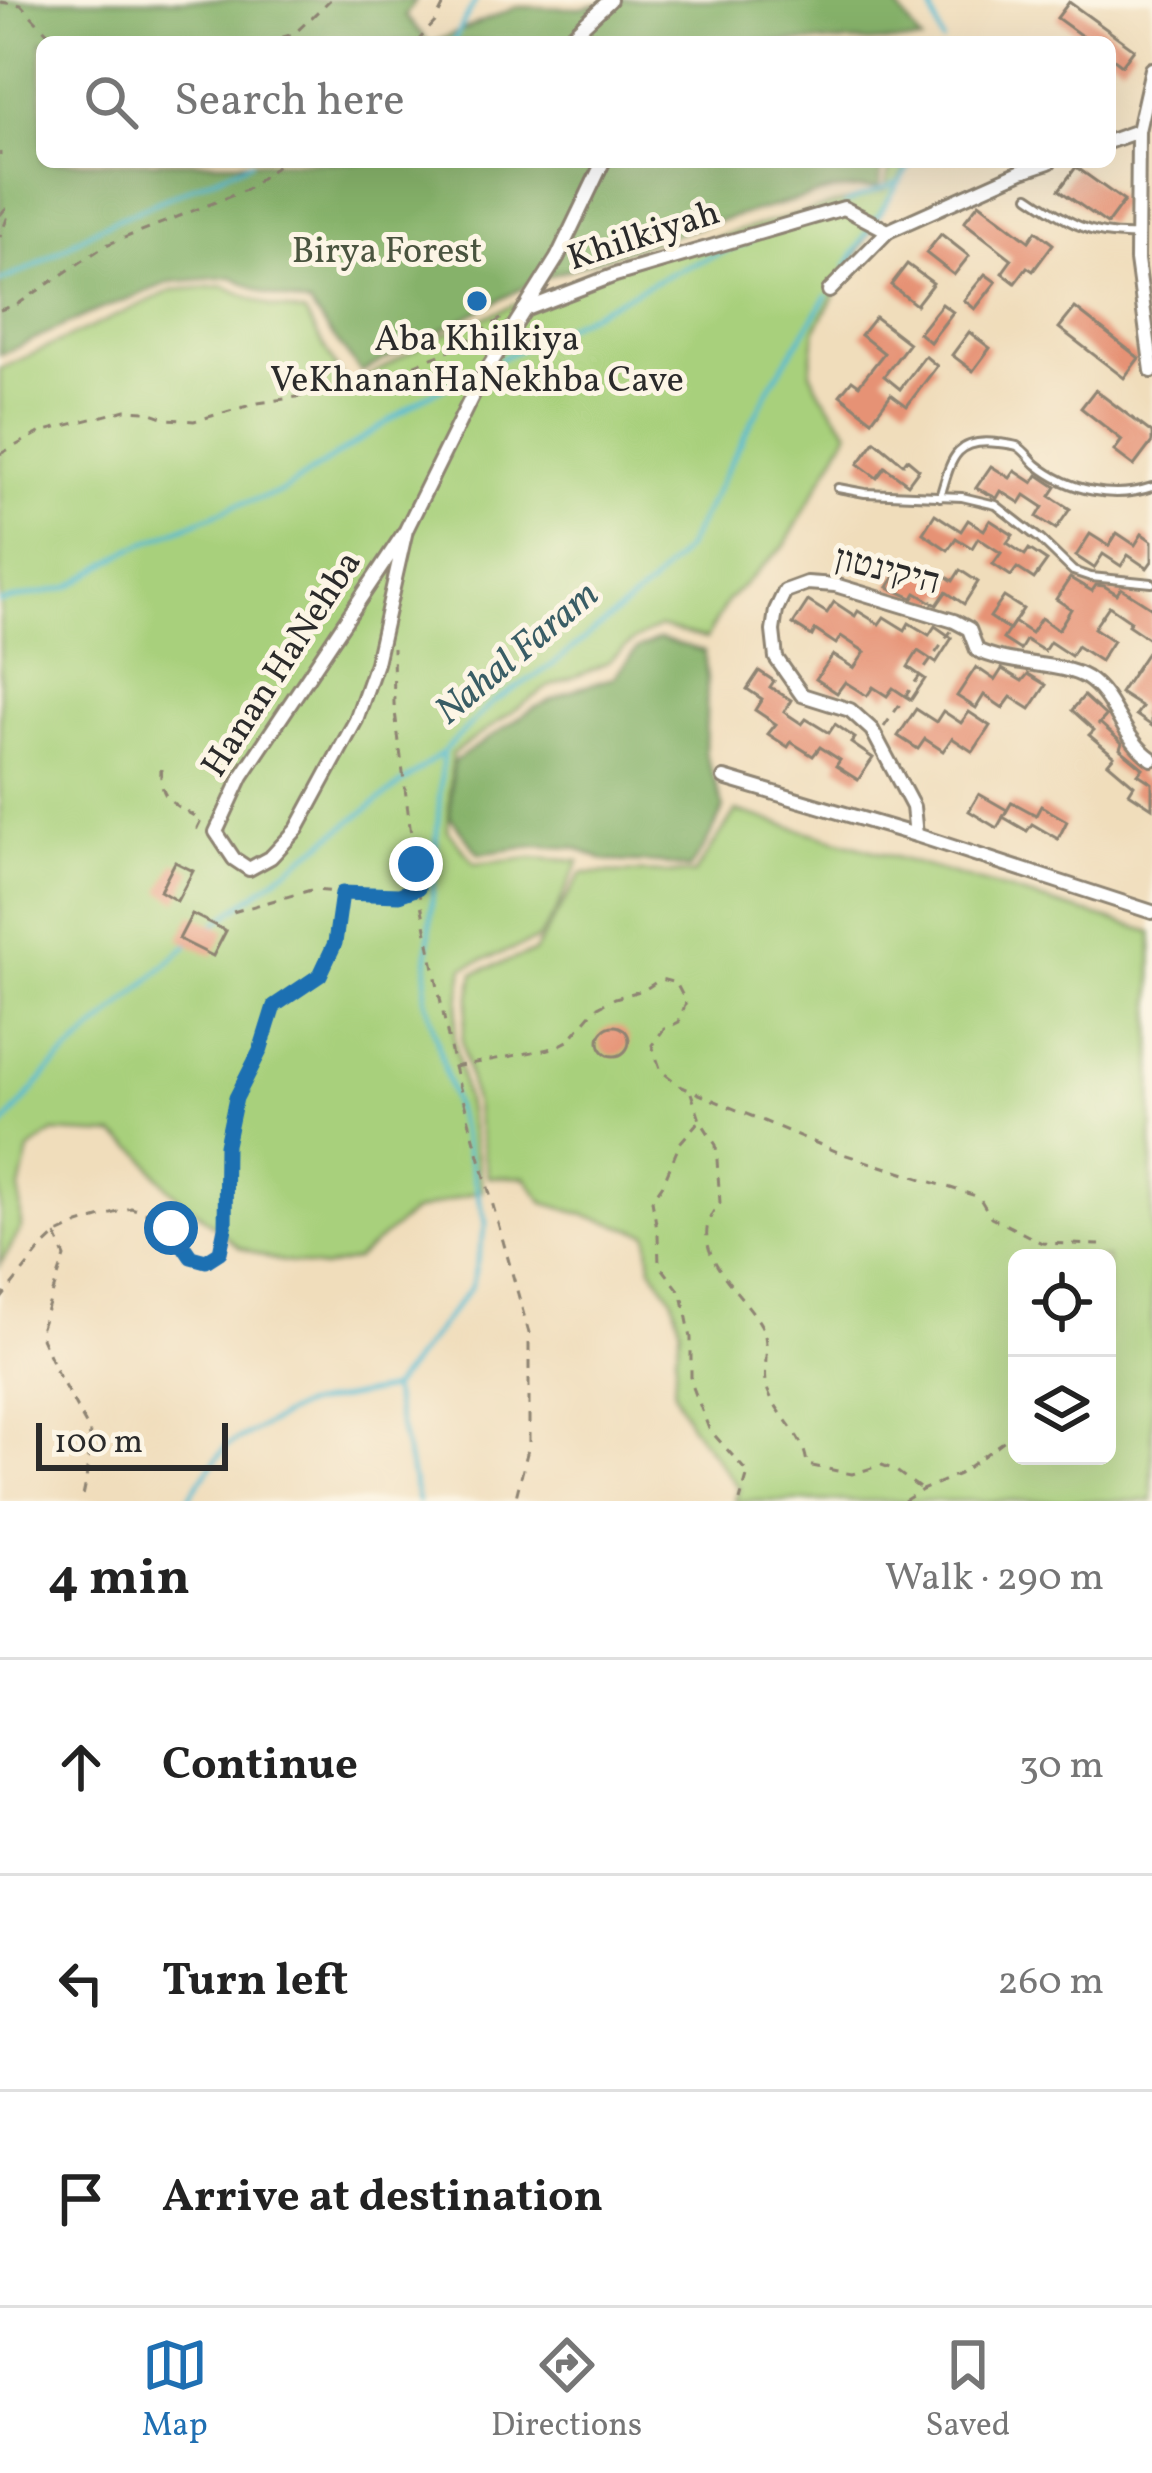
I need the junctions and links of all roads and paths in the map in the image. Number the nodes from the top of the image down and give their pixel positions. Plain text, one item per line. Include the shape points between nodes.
1 (330, 0) edge
2 (446, 0) edge
3 (610, 0) edge
4 (0, 2) edge
5 (50, 36) edge
6 (287, 36) edge
7 (422, 36) edge
8 (571, 36) edge
9 (1152, 69) edge
10 (1138, 131) junction
11 (1116, 139) edge
12 (274, 168) edge
13 (600, 168) edge
14 (1031, 168) edge
15 (1029, 196) dead end
16 (0, 215) edge
17 (888, 231) junction
18 (1137, 235) junction
19 (0, 237) edge
20 (830, 291) dead end
21 (0, 310) edge
22 (524, 310) junction
23 (1152, 371) edge
24 (0, 454) edge
25 (1152, 487) edge
26 (838, 488) dead end
27 (940, 497) junction
28 (406, 530) junction
29 (1152, 583) edge
30 (957, 622) junction
31 (393, 640) dead end
32 (877, 738) junction
33 (1152, 759) edge
34 (161, 769) dead end
35 (724, 778) dead end
36 (216, 832) junction
37 (916, 835) junction
38 (418, 888) junction
39 (342, 893) junction
40 (233, 912) dead end
41 (1152, 913) edge
42 (454, 1067) junction
43 (691, 1091) junction
44 (700, 1120) junction
45 (56, 1235) junction
46 (1100, 1245) dead end
47 (0, 1300) edge
48 (1008, 1438) edge
49 (922, 1490) junction
50 (82, 1501) edge
51 (515, 1501) edge
52 (740, 1501) edge
53 (904, 1501) edge

1 - 6 path
2 - 7 path
3 - 8 street
4 - 5 path via 21,5
9 - 10 street
10 - 11 street
10 - 18 street
12 - 21 path via 246,190 106,244
13 - 22 street
14 - 17 street
15 - 18 lane via 1085,229
16 - 19 path via 9,213
17 - 20 street
17 - 22 street, Khilkiyah via 844,208
18 - 23 street
22 - 24 path via 362,387 194,421 126,410 41,432
22 - 28 street
25 - 27 lane via 1109,494 1076,487 1020,447 977,440 950,463
26 - 27 lane
27 - 29 lane via 996,505 1073,571
28 - 36 street, Hanan HaNehba via 242,776
28 - 36 street, Hanan HaNehba via 356,720 297,829 249,869
30 - 32 path
30 - 32 street, היקינטון via 836,585 785,591 773,631 776,658 802,695 850,710
30 - 33 street, היקינטון via 992,658 1084,676
31 - 38 path
32 - 37 street, היקינטון via 913,807
34 - 36 path via 168,800 201,820 197,828
35 - 37 street
37 - 41 street
38 - 39 path
38 - 42 path
39 - 40 path via 311,890
39 - 45 path via 335,943 320,975 274,1006 236,1098 220,1252 206,1261 191,1257 171,1228 131,1208
42 - 43 path via 554,1048 596,1008 661,979 676,982 686,1002 679,1022 652,1045 661,1072
42 - 51 path via 529,1333 530,1445
43 - 44 path
43 - 46 path via 840,1153 979,1197 991,1216 1042,1243
44 - 49 path via 716,1145 720,1204 706,1237 764,1328 766,1385 806,1449 807,1465 852,1474 882,1465
44 - 52 path via 652,1200 659,1264 682,1294 691,1382 709,1430 748,1473
45 - 47 path
45 - 50 path via 65,1257 39,1333 90,1432
48 - 49 path
49 - 53 path

